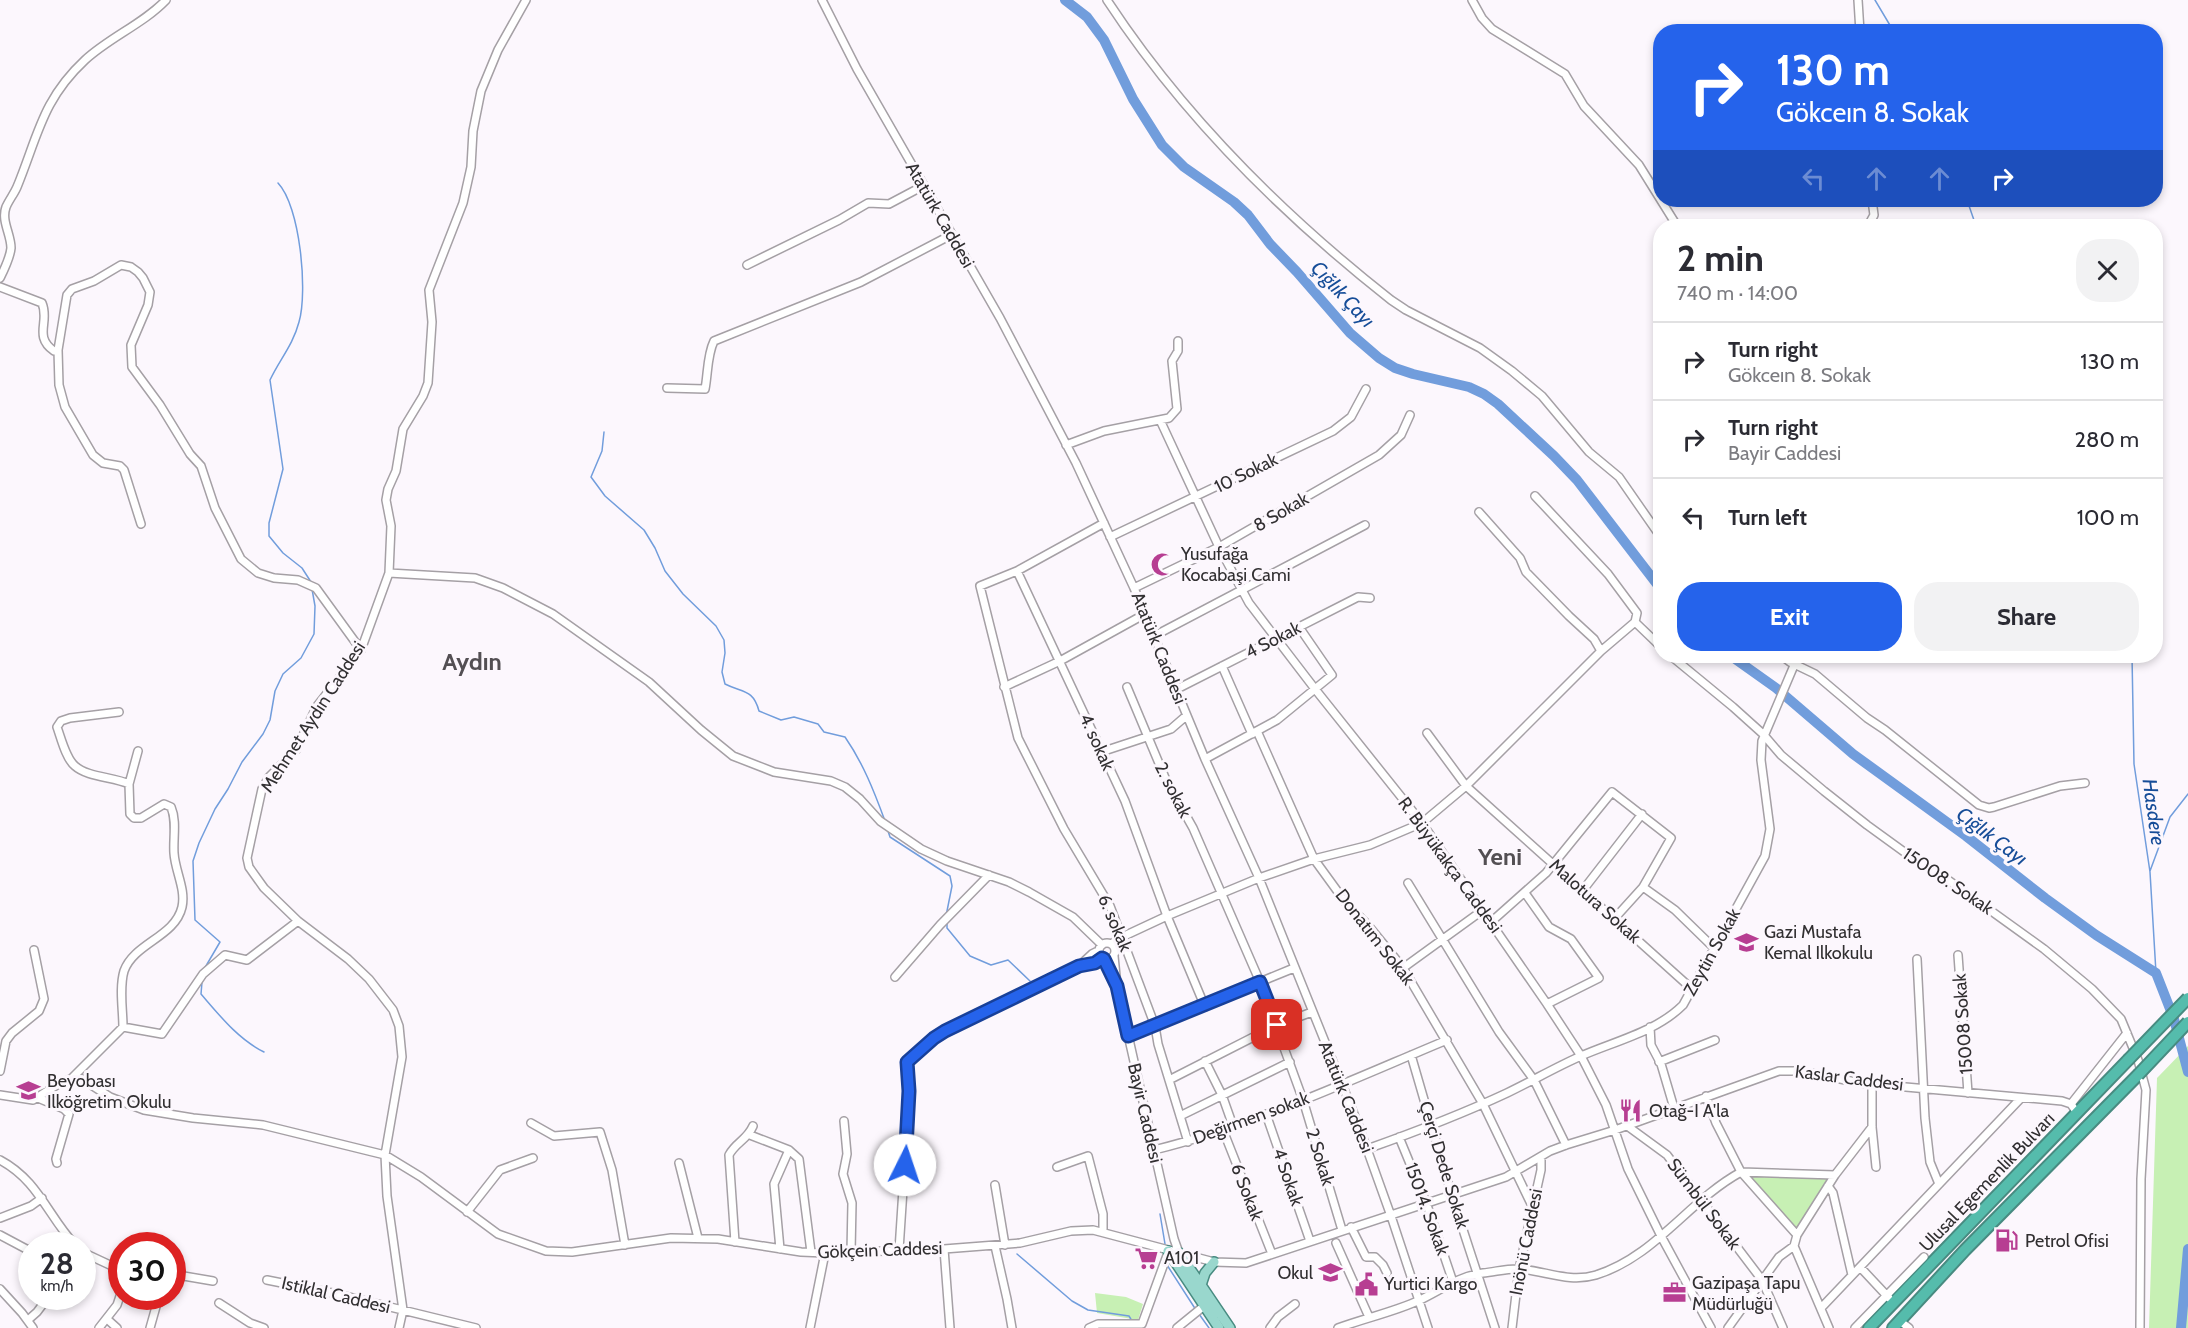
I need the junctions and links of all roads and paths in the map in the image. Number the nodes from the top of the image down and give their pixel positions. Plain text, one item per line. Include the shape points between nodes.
1 (166, 0) edge
2 (526, 0) edge
3 (822, 0) edge
4 (1107, 0) edge
5 (1472, 0) edge
6 (1858, 0) edge
7 (1860, 24) edge
8 (923, 186) junction
9 (1653, 189) edge
10 (951, 235) junction
11 (747, 265) dead end
12 (0, 278) edge
13 (0, 287) edge
14 (1178, 341) dead end
15 (58, 350) junction
16 (667, 388) dead end
17 (1365, 389) dead end
18 (1410, 415) dead end
19 (1160, 420) junction
20 (1066, 445) junction
21 (1535, 496) dead end
22 (1196, 498) junction
23 (1479, 512) dead end
24 (1104, 523) junction
25 (141, 524) dead end
26 (1365, 525) dead end
27 (1653, 526) edge
28 (1110, 537) junction
29 (1219, 547) junction
30 (1017, 571) junction
31 (389, 573) junction
32 (1134, 588) junction
33 (1241, 590) junction
34 (1370, 598) dead end
35 (1145, 614) junction
36 (1635, 622) junction
37 (1299, 627) junction
38 (1154, 636) junction
39 (1276, 639) junction
40 (1653, 639) edge
41 (361, 650) junction
42 (1601, 651) junction
43 (1060, 661) junction
44 (1679, 663) edge
45 (1792, 663) edge
46 (1795, 665) junction
47 (1222, 666) junction
48 (1004, 687) junction
49 (1127, 687) dead end
50 (1176, 689) junction
51 (1315, 689) junction
52 (119, 712) dead end
53 (1186, 716) junction
54 (1255, 732) junction
55 (1427, 733) dead end
56 (1763, 734) junction
57 (1148, 737) junction
58 (138, 751) dead end
59 (1101, 752) junction
60 (1205, 759) junction
61 (2085, 783) dead end
62 (129, 784) junction
63 (1466, 786) junction
64 (1642, 814) junction
65 (1422, 822) junction
66 (1314, 859) junction
67 (1554, 863) junction
68 (989, 875) junction
69 (1258, 878) junction
70 (1408, 883) dead end
71 (1643, 887) junction
72 (1583, 890) junction
73 (1221, 893) junction
74 (1525, 893) junction
75 (1483, 910) junction
76 (1167, 916) junction
77 (1614, 919) junction
78 (298, 921) junction
79 (1491, 922) junction
80 (1122, 937) junction
81 (1442, 940) junction
82 (1112, 944) junction
83 (1714, 948) junction
84 (34, 950) dead end
85 (1101, 953) junction
86 (1959, 955) dead end
87 (1114, 956) junction
88 (1917, 959) dead end
89 (1294, 968) junction
90 (1403, 969) junction
91 (895, 976) dead end
92 (1260, 982) junction
93 (1117, 986) junction
94 (1692, 989) junction
95 (2188, 998) edge
96 (1547, 1004) junction
97 (1205, 1007) junction
98 (1312, 1012) junction
99 (2188, 1022) edge
100 (1277, 1025) junction
101 (1155, 1026) junction
102 (123, 1027) junction
103 (1650, 1028) junction
104 (2127, 1033) junction
105 (1128, 1036) junction
106 (1447, 1040) junction
107 (1715, 1040) dead end
108 (1411, 1055) junction
109 (1581, 1056) junction
110 (1205, 1061) junction
111 (1290, 1062) junction
112 (1659, 1062) junction
113 (0, 1071) edge
114 (71, 1078) junction
115 (1169, 1080) junction
116 (1534, 1080) junction
117 (1342, 1084) junction
118 (1872, 1084) junction
119 (1924, 1088) junction
120 (1968, 1093) junction
121 (0, 1095) edge
122 (1222, 1095) junction
123 (1706, 1096) junction
124 (38, 1098) junction
125 (2021, 1098) junction
126 (1303, 1100) junction
127 (1483, 1104) junction
128 (1674, 1108) junction
129 (2074, 1108) junction
130 (1266, 1114) junction
131 (1180, 1116) junction
132 (844, 1121) dead end
133 (531, 1123) dead end
134 (1626, 1125) junction
135 (753, 1126) dead end
136 (1233, 1126) junction
137 (1431, 1126) junction
138 (1872, 1127) junction
139 (1223, 1130) junction
140 (1615, 1130) junction
141 (750, 1135) junction
142 (1400, 1137) junction
143 (1188, 1142) junction
144 (1566, 1145) junction
145 (1367, 1149) junction
146 (789, 1150) junction
147 (1154, 1150) junction
148 (385, 1155) junction
149 (1541, 1157) junction
150 (533, 1158) dead end
151 (0, 1160) edge
152 (57, 1163) dead end
153 (679, 1163) dead end
154 (1057, 1167) dead end
155 (1876, 1167) dead end
156 (1517, 1172) junction
157 (1741, 1172) junction
158 (1835, 1175) junction
159 (1939, 1184) junction
160 (995, 1185) dead end
161 (1828, 1186) junction
162 (1452, 1196) junction
163 (42, 1198) junction
164 (1700, 1200) junction
165 (1427, 1205) junction
166 (1533, 1208) junction
167 (467, 1212) junction
168 (1391, 1215) junction
169 (0, 1218) edge
170 (1351, 1227) junction
171 (1342, 1230) junction
172 (64, 1232) edge
173 (1103, 1232) junction
174 (0, 1234) edge
175 (1797, 1235) junction
176 (698, 1238) junction
177 (1662, 1238) junction
178 (1174, 1239) junction
179 (18, 1241) edge
180 (1310, 1241) junction
181 (735, 1242) junction
182 (1336, 1243) dead end
183 (625, 1245) junction
184 (1005, 1245) junction
185 (995, 1246) junction
186 (1794, 1246) junction
187 (780, 1249) junction
188 (944, 1249) junction
189 (899, 1250) junction
190 (1168, 1251) junction
191 (812, 1252) junction
192 (851, 1252) junction
193 (825, 1253) junction
194 (1179, 1253) junction
195 (1272, 1254) junction
196 (1924, 1257) dead end
197 (1214, 1262) junction
198 (1860, 1267) junction
199 (1519, 1269) junction
200 (1387, 1273) dead end
201 (1479, 1274) junction
202 (1852, 1275) junction
203 (186, 1276) edge
204 (267, 1280) dead end
205 (1762, 1280) junction
206 (213, 1281) dead end
207 (1453, 1282) junction
208 (1201, 1285) junction
209 (0, 1289) edge
210 (1890, 1298) junction
211 (1420, 1300) junction
212 (219, 1303) dead end
213 (1295, 1304) dead end
214 (1821, 1308) junction
215 (38, 1310) edge
216 (113, 1310) edge
217 (155, 1310) edge
218 (403, 1310) junction
219 (1199, 1310) junction
220 (1369, 1317) junction
221 (107, 1319) junction
222 (28, 1320) junction
223 (1360, 1320) junction
224 (1896, 1324) edge
225 (1134, 1325) edge
226 (33, 1328) edge
227 (99, 1328) edge
228 (117, 1328) edge
229 (150, 1328) edge
230 (264, 1328) edge
231 (399, 1328) edge
232 (476, 1328) edge
233 (810, 1328) edge
234 (950, 1328) edge
235 (1012, 1328) edge
236 (1089, 1328) edge
237 (1177, 1328) edge
238 (1219, 1328) edge
239 (1230, 1328) edge
240 (1270, 1328) edge
241 (1338, 1328) edge
242 (1363, 1328) edge
243 (1428, 1328) edge
244 (1495, 1328) edge
245 (1512, 1328) edge
246 (1711, 1328) edge
247 (1728, 1328) edge
248 (1783, 1328) edge
249 (1829, 1328) edge
250 (1855, 1328) edge
251 (1869, 1328) edge
252 (1909, 1328) edge
253 (2140, 1328) edge

1 - 12 street via 86,59 51,99 5,210 11,247
2 - 31 street, Mehmet Aydın Caddesi via 480,91 463,203 429,290 432,322 428,383 403,429 386,500 391,526
3 - 8 street, Atatürk Caddesi
4 - 27 street via 1201,123 1302,226 1398,305 1480,348 1542,396 1589,452 1619,477
5 - 9 street via 1492,29 1565,74 1584,106 1633,158
6 - 7 street
8 - 10 street, Atatürk Caddesi
8 - 11 street via 889,204 868,203
10 - 16 street via 861,282 714,341 705,389
10 - 20 street, Atatürk Caddesi via 1000,318
13 - 15 street via 42,303 44,340 51,350
14 - 19 street via 1172,361 1177,409
15 - 25 street via 59,385 65,407 93,455 102,463 124,470
15 - 41 street via 64,306 72,289 121,265 138,272 150,292 131,345 132,367 201,466 215,508 241,559 258,573 298,580 313,587
17 - 22 street, 10 Sokak via 1351,417 1343,424
18 - 29 street, 8 Sokak via 1401,435 1379,455
19 - 20 street
19 - 22 street, R. Büyükakça Caddesi
20 - 24 street, Atatürk Caddesi
21 - 36 street via 1608,574 1637,613
22 - 28 street, 10 Sokak
22 - 29 street, R. Büyükakça Caddesi
23 - 42 street via 1520,558 1526,572 1594,639
24 - 28 street, Atatürk Caddesi
24 - 30 street
26 - 33 street
28 - 32 street, Atatürk Caddesi
29 - 32 street, 8 Sokak
29 - 33 street, R. Büyükakça Caddesi
30 - 43 street, 4. sokak
30 - 48 street, 6. sokak via 980,586
31 - 41 street, Mehmet Aydın Caddesi
31 - 68 street via 475,578 503,588 553,614 649,681 733,756 774,772 845,787 880,820 921,849
32 - 35 street, Atatürk Caddesi
33 - 38 street
33 - 39 street, R. Büyükakça Caddesi
34 - 37 street, 4 Sokak via 1358,597
35 - 38 street, Atatürk Caddesi
35 - 43 street
36 - 40 street
36 - 42 street
37 - 39 street, 4 Sokak
37 - 51 street via 1332,675
38 - 50 street, Atatürk Caddesi
39 - 47 street, 4 Sokak
39 - 51 street, R. Büyükakça Caddesi
41 - 78 street, Mehmet Aydın Caddesi via 317,706 296,750 269,777 258,805 247,858 249,867 264,888
42 - 63 street
43 - 48 street
43 - 59 street, 4. sokak
44 - 56 street, 15008. Sokak
45 - 46 street
46 - 56 street, Zeytin Sokak
46 - 61 street via 1815,674 1983,807
47 - 50 street, 4 Sokak
47 - 54 street, Donatım Sokak
48 - 80 street, 6. sokak via 1018,738 1036,777 1102,890
49 - 57 street, 2. sokak
50 - 53 street, Atatürk Caddesi
51 - 54 street via 1277,720
51 - 65 street, R. Büyükakça Caddesi
52 - 62 street via 70,718 57,727 76,768
53 - 57 street via 1171,729
53 - 60 street, Atatürk Caddesi
54 - 60 street
54 - 66 street, Donatım Sokak
55 - 63 street, Malotura Sokak
56 - 83 street, Zeytin Sokak via 1761,760 1770,829 1765,856
56 - 104 street, 15008. Sokak via 1782,755 1867,825 2002,918 2084,982 2115,1012
57 - 59 street
57 - 73 street, 2. sokak
58 - 62 street
59 - 76 street, 4. sokak via 1125,801
60 - 69 street, Atatürk Caddesi
62 - 102 street via 132,817 141,818 164,804 173,810 174,860 182,900 171,927 127,966 122,981
63 - 65 street
63 - 67 street, Malotura Sokak
64 - 67 street via 1612,792
64 - 71 street via 1671,838
64 - 72 street
65 - 66 street via 1370,845
65 - 75 street, R. Büyükakça Caddesi
66 - 69 street
66 - 90 street, Donatım Sokak
67 - 72 street, Malotura Sokak
67 - 74 street
68 - 85 street via 1073,917
68 - 91 street
69 - 73 street
69 - 89 street, Atatürk Caddesi
70 - 81 street
71 - 77 street
71 - 83 street via 1676,910
72 - 77 street, Malotura Sokak
73 - 76 street
73 - 92 street, 2. sokak
74 - 79 street
74 - 96 street via 1549,927 1571,939 1599,978
75 - 79 street, R. Büyükakça Caddesi
75 - 81 street
76 - 80 street
76 - 97 street, 4. sokak
77 - 94 street, Malotura Sokak
78 - 102 street via 247,960 225,955 203,974 162,1034
78 - 148 street, Mehmet Aydın Caddesi via 369,979 393,1010 399,1026 402,1057
79 - 96 street, R. Büyükakça Caddesi
80 - 82 street
80 - 101 street, 6. sokak
81 - 90 street
81 - 116 street
82 - 85 street via 1106,943
82 - 87 street
83 - 94 street, Zeytin Sokak
84 - 113 street via 44,999 39,1011 6,1041
85 - 87 street via 1110,959
85 - 93 street, Bayir Caddesi
85 - 189 street via 945,1031 907,1062 909,1091
86 - 120 street, 15008 Sokak
87 - 93 street, Bayir Caddesi
88 - 119 street
89 - 92 street
89 - 98 street, Atatürk Caddesi
90 - 106 street, Donatım Sokak
92 - 97 street
92 - 100 street, 2 Sokak
93 - 105 street, Bayir Caddesi
94 - 103 street, Zeytin Sokak via 1676,1012
95 - 129 highway, Ulusal Egemenlik Bulvarı, bridge
96 - 109 street, R. Büyükakça Caddesi
97 - 101 street
98 - 100 street
98 - 117 street, Atatürk Caddesi
99 - 224 highway, Ulusal Egemenlik Bulvarı, bridge
100 - 110 street
100 - 111 street, 2 Sokak
101 - 105 street
101 - 115 street, 6. sokak
102 - 114 street
103 - 109 street, Zeytin Sokak
103 - 112 street via 1651,1045
104 - 129 street
104 - 253 street, 15008. Sokak via 2145,1090
105 - 147 street, Bayir Caddesi
106 - 108 street, Değirmen sokak
106 - 127 street, Donatım Sokak
107 - 112 street
108 - 117 street, Değirmen sokak
108 - 137 street, Çerçi Dede Sokak
109 - 116 street, Zeytin Sokak
109 - 140 street, R. Büyükakça Caddesi
110 - 115 street
110 - 122 street
111 - 122 street
111 - 126 street, 2 Sokak
112 - 128 street
114 - 124 street
114 - 148 street, Gökçein Caddesi via 82,1079 110,1097 144,1110 263,1125
115 - 131 street, 6. sokak
116 - 127 street, Zeytin Sokak
116 - 144 street
117 - 126 street, Değirmen sokak
117 - 145 street, Atatürk Caddesi
118 - 119 street, Kaslar Caddesi
118 - 123 street, Kaslar Caddesi via 1779,1071
118 - 138 street
119 - 120 street, Kaslar Caddesi
119 - 159 street via 1928,1148
120 - 125 street, Kaslar Caddesi
121 - 124 street
122 - 131 street
122 - 136 street
123 - 128 street, Kaslar Caddesi
123 - 157 street
124 - 152 street via 69,1114
125 - 129 street, Kaslar Caddesi via 2062,1101
125 - 159 street
126 - 130 street, Değirmen sokak
126 - 171 street, 2 Sokak
127 - 137 street, Zeytin Sokak
127 - 156 street, Donatım Sokak
128 - 134 street, Kaslar Caddesi
129 - 210 highway, Ulusal Egemenlik Bulvarı
130 - 136 street, Değirmen sokak
130 - 180 street, 4 Sokak
131 - 143 street, 6. sokak
132 - 192 street via 847,1154 843,1174 852,1203
133 - 183 street via 554,1136 600,1132 612,1170
134 - 140 street, Kaslar Caddesi
134 - 164 street, Sümbül Sokak via 1667,1155
135 - 141 street
136 - 139 street, Değirmen sokak
137 - 142 street, Zeytin Sokak
137 - 162 street, Çerçi Dede Sokak
138 - 155 street
138 - 158 street
139 - 143 street, Değirmen sokak
139 - 195 street, 6 Sokak
140 - 144 street, Kaslar Caddesi
140 - 177 street, R. Büyükakça Caddesi via 1628,1169
141 - 146 street
141 - 181 street via 729,1155
142 - 145 street, Zeytin Sokak
142 - 165 street, 15014. Sokak
143 - 147 street, Değirmen sokak
144 - 149 street, Kaslar Caddesi
145 - 168 street, Atatürk Caddesi
146 - 187 street via 774,1184
146 - 191 street via 796,1154 801,1166
147 - 178 street, Bayir Caddesi
148 - 167 street, Gökçein Caddesi
148 - 218 street, Mehmet Aydın Caddesi
149 - 156 street, Kaslar Caddesi
149 - 166 street, Inönü Caddesi
150 - 167 street via 500,1170
151 - 163 street via 16,1168
153 - 176 street
154 - 173 street via 1088,1156 1103,1214
156 - 162 street, Kaslar Caddesi
156 - 166 street, Donatım Sokak
157 - 158 street
157 - 164 street
157 - 175 street
158 - 161 street
159 - 198 street
160 - 184 street
161 - 175 street
161 - 202 street via 1833,1193
162 - 165 street, Kaslar Caddesi
162 - 201 street, Çerçi Dede Sokak
163 - 169 street
163 - 172 street
164 - 177 street
164 - 205 street, Sümbül Sokak
165 - 168 street, Kaslar Caddesi
165 - 207 street, 15014. Sokak
166 - 199 street, Inönü Caddesi
167 - 183 street, Gökçein Caddesi via 498,1234 546,1251
168 - 170 street, Gökçein Caddesi
168 - 211 street, Atatürk Caddesi
170 - 171 street, Gökçein Caddesi
170 - 200 street via 1366,1257 1375,1257
171 - 180 street, Gökçein Caddesi
173 - 184 street, Gökçein Caddesi via 1071,1231
173 - 190 street, Gökçein Caddesi
174 - 179 street
175 - 186 street
176 - 181 street, Gökçein Caddesi
176 - 183 street, Gökçein Caddesi
177 - 199 street via 1608,1270 1585,1277 1564,1278
177 - 246 street, R. Büyükakça Caddesi
178 - 190 street
178 - 194 street, Bayir Caddesi
180 - 195 street, Gökçein Caddesi
181 - 187 street, Gökçein Caddesi
182 - 220 street
184 - 185 street, Gökçein Caddesi
185 - 188 street, Gökçein Caddesi
185 - 235 street
186 - 205 street via 1779,1257
186 - 214 street
187 - 191 street, Gökçein Caddesi
188 - 189 street, Gökçein Caddesi
188 - 234 street
189 - 192 street, Gökçein Caddesi
190 - 194 street, Gökçein Caddesi
190 - 219 main road
190 - 225 street
191 - 193 street, Gökçein Caddesi
192 - 193 street, Gökçein Caddesi
193 - 233 street
194 - 197 street, Gökçein Caddesi
194 - 208 main road
195 - 197 street, Gökçein Caddesi via 1246,1263
196 - 210 street
197 - 208 main road
198 - 202 street
198 - 210 street
199 - 201 street
199 - 245 street, Inönü Caddesi
201 - 207 street
201 - 244 street, Çerçi Dede Sokak
202 - 214 street
203 - 206 street
204 - 218 street, Istiklal Caddesi
205 - 247 street
205 - 248 street, Sümbül Sokak
207 - 211 street
208 - 239 main road
209 - 222 street
210 - 250 street
210 - 251 highway, Ulusal Egemenlik Bulvarı
211 - 220 street
211 - 243 street, Atatürk Caddesi
212 - 230 street
213 - 240 street
214 - 249 street
215 - 222 street
216 - 221 street
217 - 229 street
218 - 231 street, Mehmet Aydın Caddesi
218 - 232 street, Istiklal Caddesi
219 - 237 street
219 - 238 main road
220 - 223 street
221 - 227 street
221 - 228 street
222 - 226 street
223 - 241 street
223 - 242 street
224 - 252 street
225 - 236 street via 1098,1324

